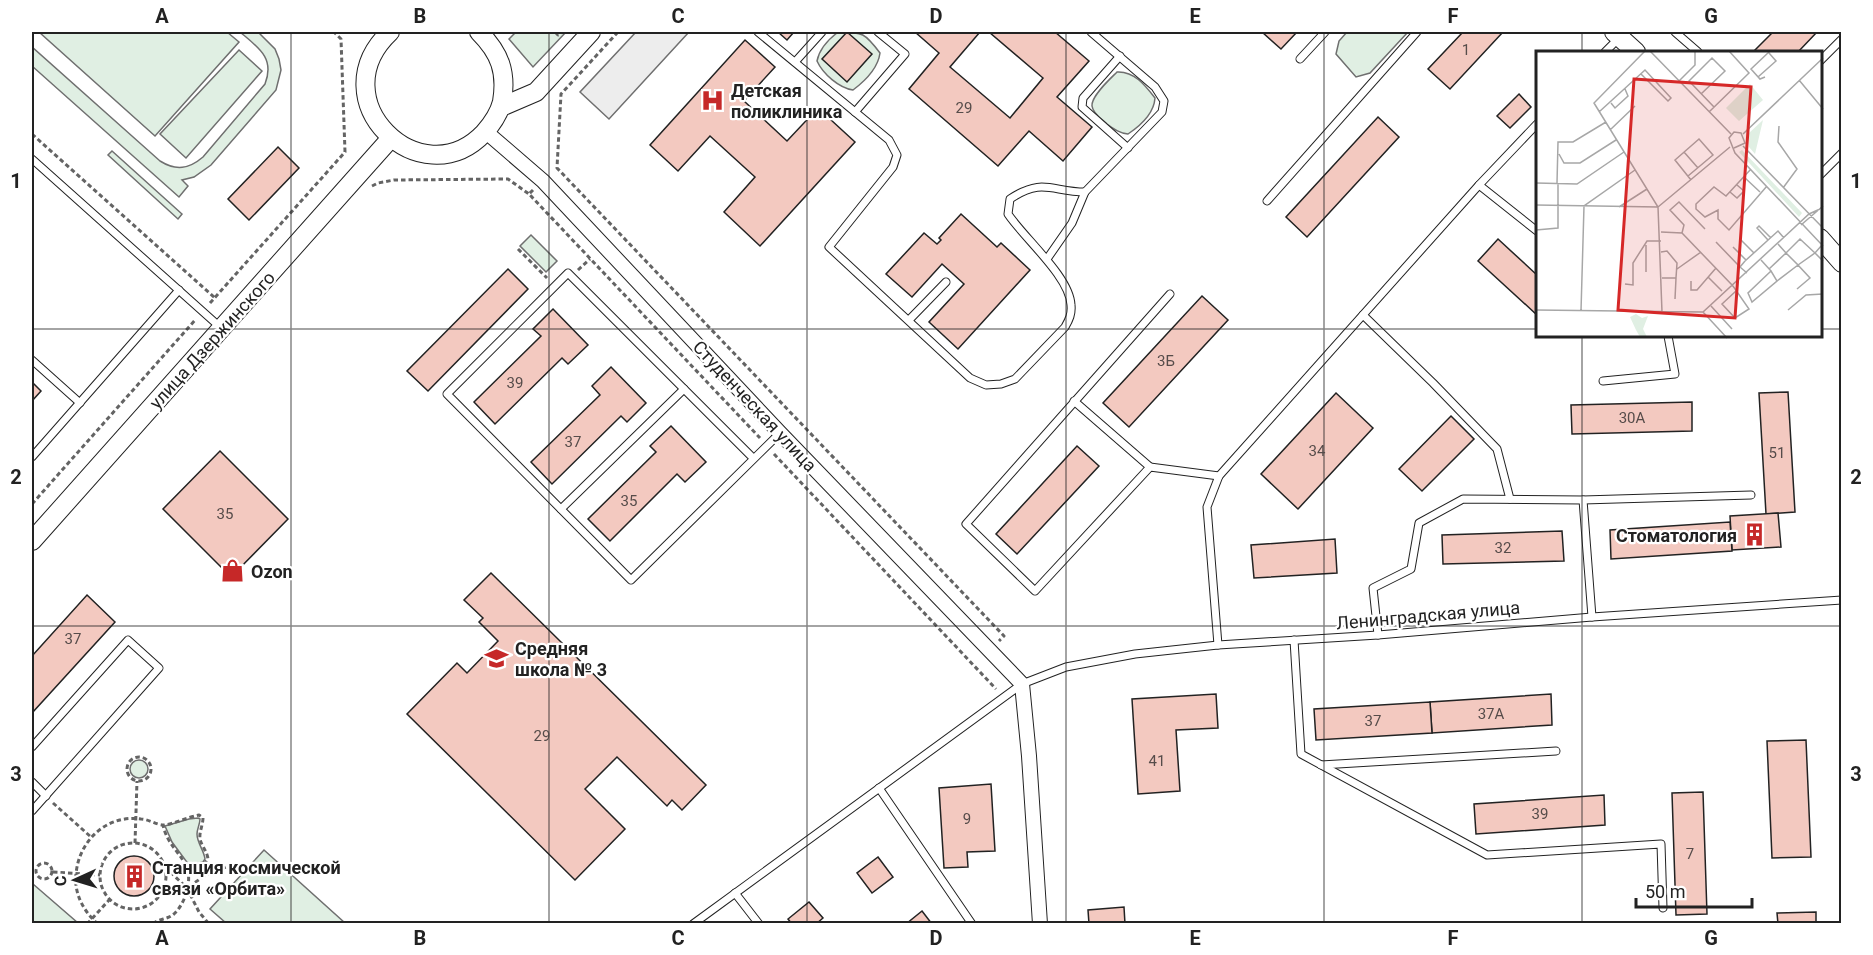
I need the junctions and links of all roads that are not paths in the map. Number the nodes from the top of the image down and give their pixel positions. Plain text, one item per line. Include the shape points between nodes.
1 (481, 32) edge
2 (591, 32) edge
3 (758, 32) edge
4 (822, 32) edge
5 (878, 32) edge
6 (1091, 32) edge
7 (1325, 32) edge
8 (1417, 32) edge
9 (1675, 32) edge
10 (1620, 33) edge
11 (383, 34) edge
12 (1842, 39) edge
13 (1606, 51) edge
14 (1635, 51) edge
15 (1697, 51) edge
16 (1120, 56) junction
17 (1300, 59) dead end
18 (1822, 60) edge
19 (795, 62) junction
20 (501, 107) junction
21 (855, 112) junction
22 (1536, 125) edge
23 (485, 131) junction
24 (391, 138) junction
25 (1128, 148) junction
26 (1842, 153) edge
27 (32, 159) edge
28 (1822, 174) edge
29 (1479, 185) junction
30 (1085, 192) junction
31 (1267, 201) dead end
32 (1536, 230) edge
33 (1822, 239) edge
34 (1047, 259) junction
35 (1842, 263) edge
36 (946, 282) dead end
37 (180, 290) junction
38 (1170, 294) dead end
39 (1363, 315) junction
40 (909, 320) junction
41 (222, 328) junction
42 (1668, 338) edge
43 (32, 360) edge
44 (1603, 381) dead end
45 (684, 389) junction
46 (1074, 401) junction
47 (80, 403) junction
48 (780, 433) junction
49 (32, 457) edge
50 (753, 458) junction
51 (1150, 467) junction
52 (1219, 476) junction
53 (1751, 495) dead end
54 (1510, 499) junction
55 (1583, 500) junction
56 (561, 509) junction
57 (32, 541) edge
58 (1842, 600) edge
59 (1592, 617) junction
60 (1378, 635) junction
61 (1294, 640) junction
62 (1218, 645) junction
63 (1022, 684) junction
64 (32, 747) edge
65 (1556, 750) dead end
66 (1321, 765) junction
67 (32, 782) edge
68 (879, 788) junction
69 (46, 795) junction
70 (32, 811) edge
71 (735, 893) junction
72 (1663, 908) dead end
73 (693, 924) edge
74 (759, 924) edge
75 (972, 924) edge
76 (1040, 924) edge

1 - 20 street via 501,63 505,85
2 - 20 street via 536,92
3 - 19 lane
4 - 19 lane
5 - 21 lane via 905,54
6 - 16 lane
7 - 17 lane
8 - 31 lane
9 - 15 lane
10 - 13 lane
10 - 14 street
11 - 24 street via 371,57 366,77 367,98 374,117
12 - 18 lane
16 - 25 lane via 1155,87 1164,101 1162,112
16 - 25 lane via 1083,98 1082,107
19 - 21 lane
20 - 23 street
21 - 40 lane via 889,140 897,155 893,167 829,247
22 - 29 lane
23 - 24 street via 478,140 449,153 418,152
23 - 48 street, Студенческая улица via 543,181
24 - 41 street, улица Дзержинского
25 - 30 lane
26 - 28 lane
27 - 37 lane
29 - 32 lane
29 - 39 lane
30 - 34 lane via 1072,223
30 - 34 lane via 1036,187 1011,199 1008,214
33 - 35 street
34 - 40 lane via 1068,293 1071,317 1015,379 986,385 970,378
36 - 40 lane
37 - 41 lane
37 - 47 lane
38 - 46 lane
39 - 52 lane
39 - 54 lane via 1497,449
41 - 57 street, улица Дзержинского
42 - 44 lane via 1675,374
43 - 47 lane
45 - 50 lane
45 - 56 lane
45 - 56 lane via 568,273 447,394
46 - 51 lane
46 - 51 lane via 966,524 1035,591
47 - 49 lane
48 - 50 lane
48 - 63 street, Студенческая улица
50 - 56 lane via 631,580
51 - 52 lane
52 - 62 lane via 1207,507
53 - 55 lane
54 - 55 lane
54 - 60 lane via 1463,499 1419,523 1411,569 1373,588
55 - 59 lane
58 - 59 lane, Ленинградская улица
59 - 60 lane, Ленинградская улица
60 - 61 lane, Ленинградская улица
61 - 62 lane, Ленинградская улица
61 - 66 lane via 1301,754
62 - 63 lane, Ленинградская улица via 1066,667
63 - 68 lane, Ленинградская улица
63 - 76 street
64 - 69 lane via 128,640 159,668
65 - 66 lane
66 - 72 lane via 1487,855 1661,844
67 - 69 lane
68 - 71 lane, Ленинградская улица
68 - 75 lane
69 - 70 lane
71 - 73 lane, Ленинградская улица
71 - 74 lane

